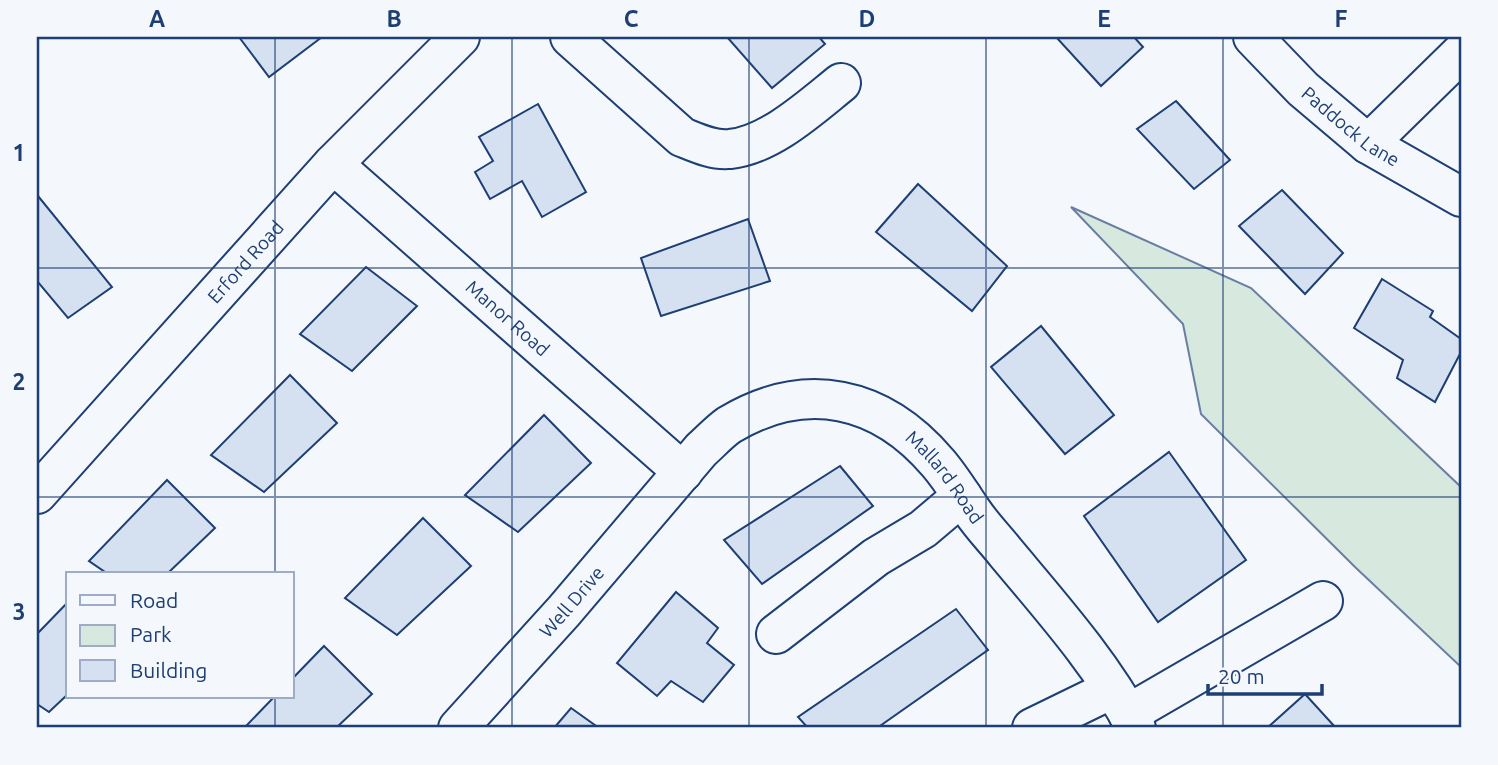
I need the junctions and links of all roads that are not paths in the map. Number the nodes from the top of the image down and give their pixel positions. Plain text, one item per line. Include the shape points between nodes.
1 (460, 37) edge
2 (570, 37) edge
3 (1253, 37) edge
4 (1461, 53) edge
5 (841, 83) dead end
6 (1368, 144) junction
7 (333, 164) junction
8 (1461, 197) edge
9 (683, 472) junction
10 (37, 494) edge
11 (962, 496) junction
12 (1323, 601) dead end
13 (776, 634) dead end
14 (1126, 710) edge
15 (458, 728) edge
16 (1032, 728) edge

1 - 7 street, Erford Road
2 - 5 street via 682,137 705,146 729,149 758,141 792,122
3 - 6 street, Paddock Lane via 1303,89
4 - 6 street
6 - 8 street, Paddock Lane
7 - 9 street, Manor Road
7 - 10 street, Erford Road
9 - 11 street, Mallard Road via 727,426 761,410 820,398 855,403 879,414 939,463
9 - 15 street, Well Drive
11 - 13 street
11 - 14 street, Mallard Road
12 - 14 street
14 - 16 street

